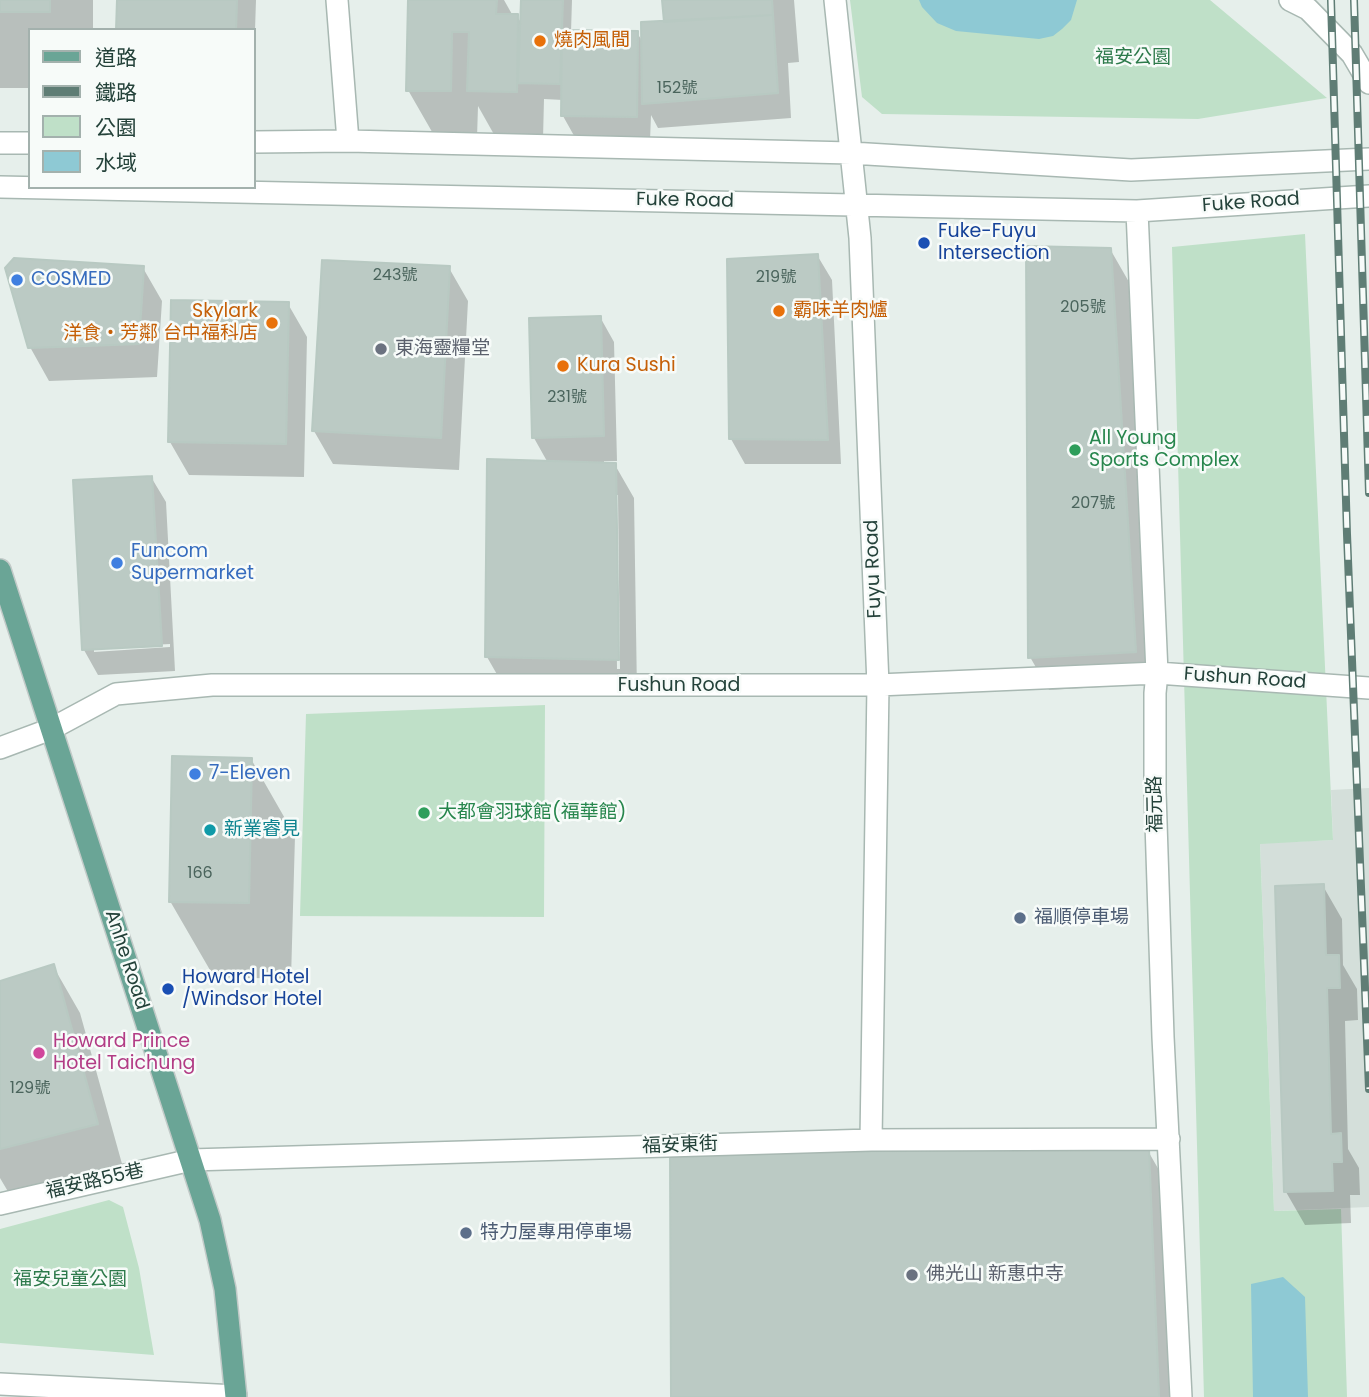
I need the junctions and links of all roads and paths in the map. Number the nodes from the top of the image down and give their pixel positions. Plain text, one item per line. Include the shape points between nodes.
1 (337, 0) edge
2 (835, 0) edge
3 (1290, 0) edge
4 (1369, 83) edge
5 (256, 142) edge
6 (348, 142) junction
7 (0, 143) edge
8 (28, 143) edge
9 (851, 153) junction
10 (1369, 159) edge
11 (0, 187) edge
12 (28, 188) edge
13 (95, 189) edge
14 (1369, 196) edge
15 (856, 205) junction
16 (1137, 211) junction
17 (0, 570) edge
18 (1157, 673) junction
19 (878, 685) junction
20 (1369, 688) edge
21 (51, 729) junction
22 (0, 748) edge
23 (1168, 1139) junction
24 (871, 1140) junction
25 (191, 1160) junction
26 (0, 1204) edge
27 (0, 1384) edge
28 (236, 1396) edge
29 (1181, 1397) edge

1 - 6 street
2 - 9 street, Fuyu Road
3 - 4 street via 1308,9 1352,54
5 - 6 street, Fuke Road
6 - 9 street, Fuke Road
7 - 8 street
9 - 10 street, Fuke Road via 1131,170
9 - 15 street, Fuyu Road
11 - 12 street, Fuke Road
13 - 15 street, Fuke Road
14 - 16 street, Fuke Road
15 - 16 street, Fuke Road
15 - 19 street, Fuyu Road
16 - 18 street, 福元路
17 - 21 main road, Anhe Road
18 - 19 street, Fushun Road
18 - 20 street, Fushun Road
18 - 23 street, 福元路 via 1155,792
19 - 21 street, Fushun Road via 212,685 116,694
19 - 24 street, Fuyu Road
21 - 22 street, Fushun Road
21 - 25 main road, Anhe Road
23 - 24 street, 福安東街
23 - 29 street, 福元路
24 - 25 street, 福安東街
25 - 26 street, 福安路55巷
25 - 28 main road, Anhe Road via 225,1289
27 - 28 street

